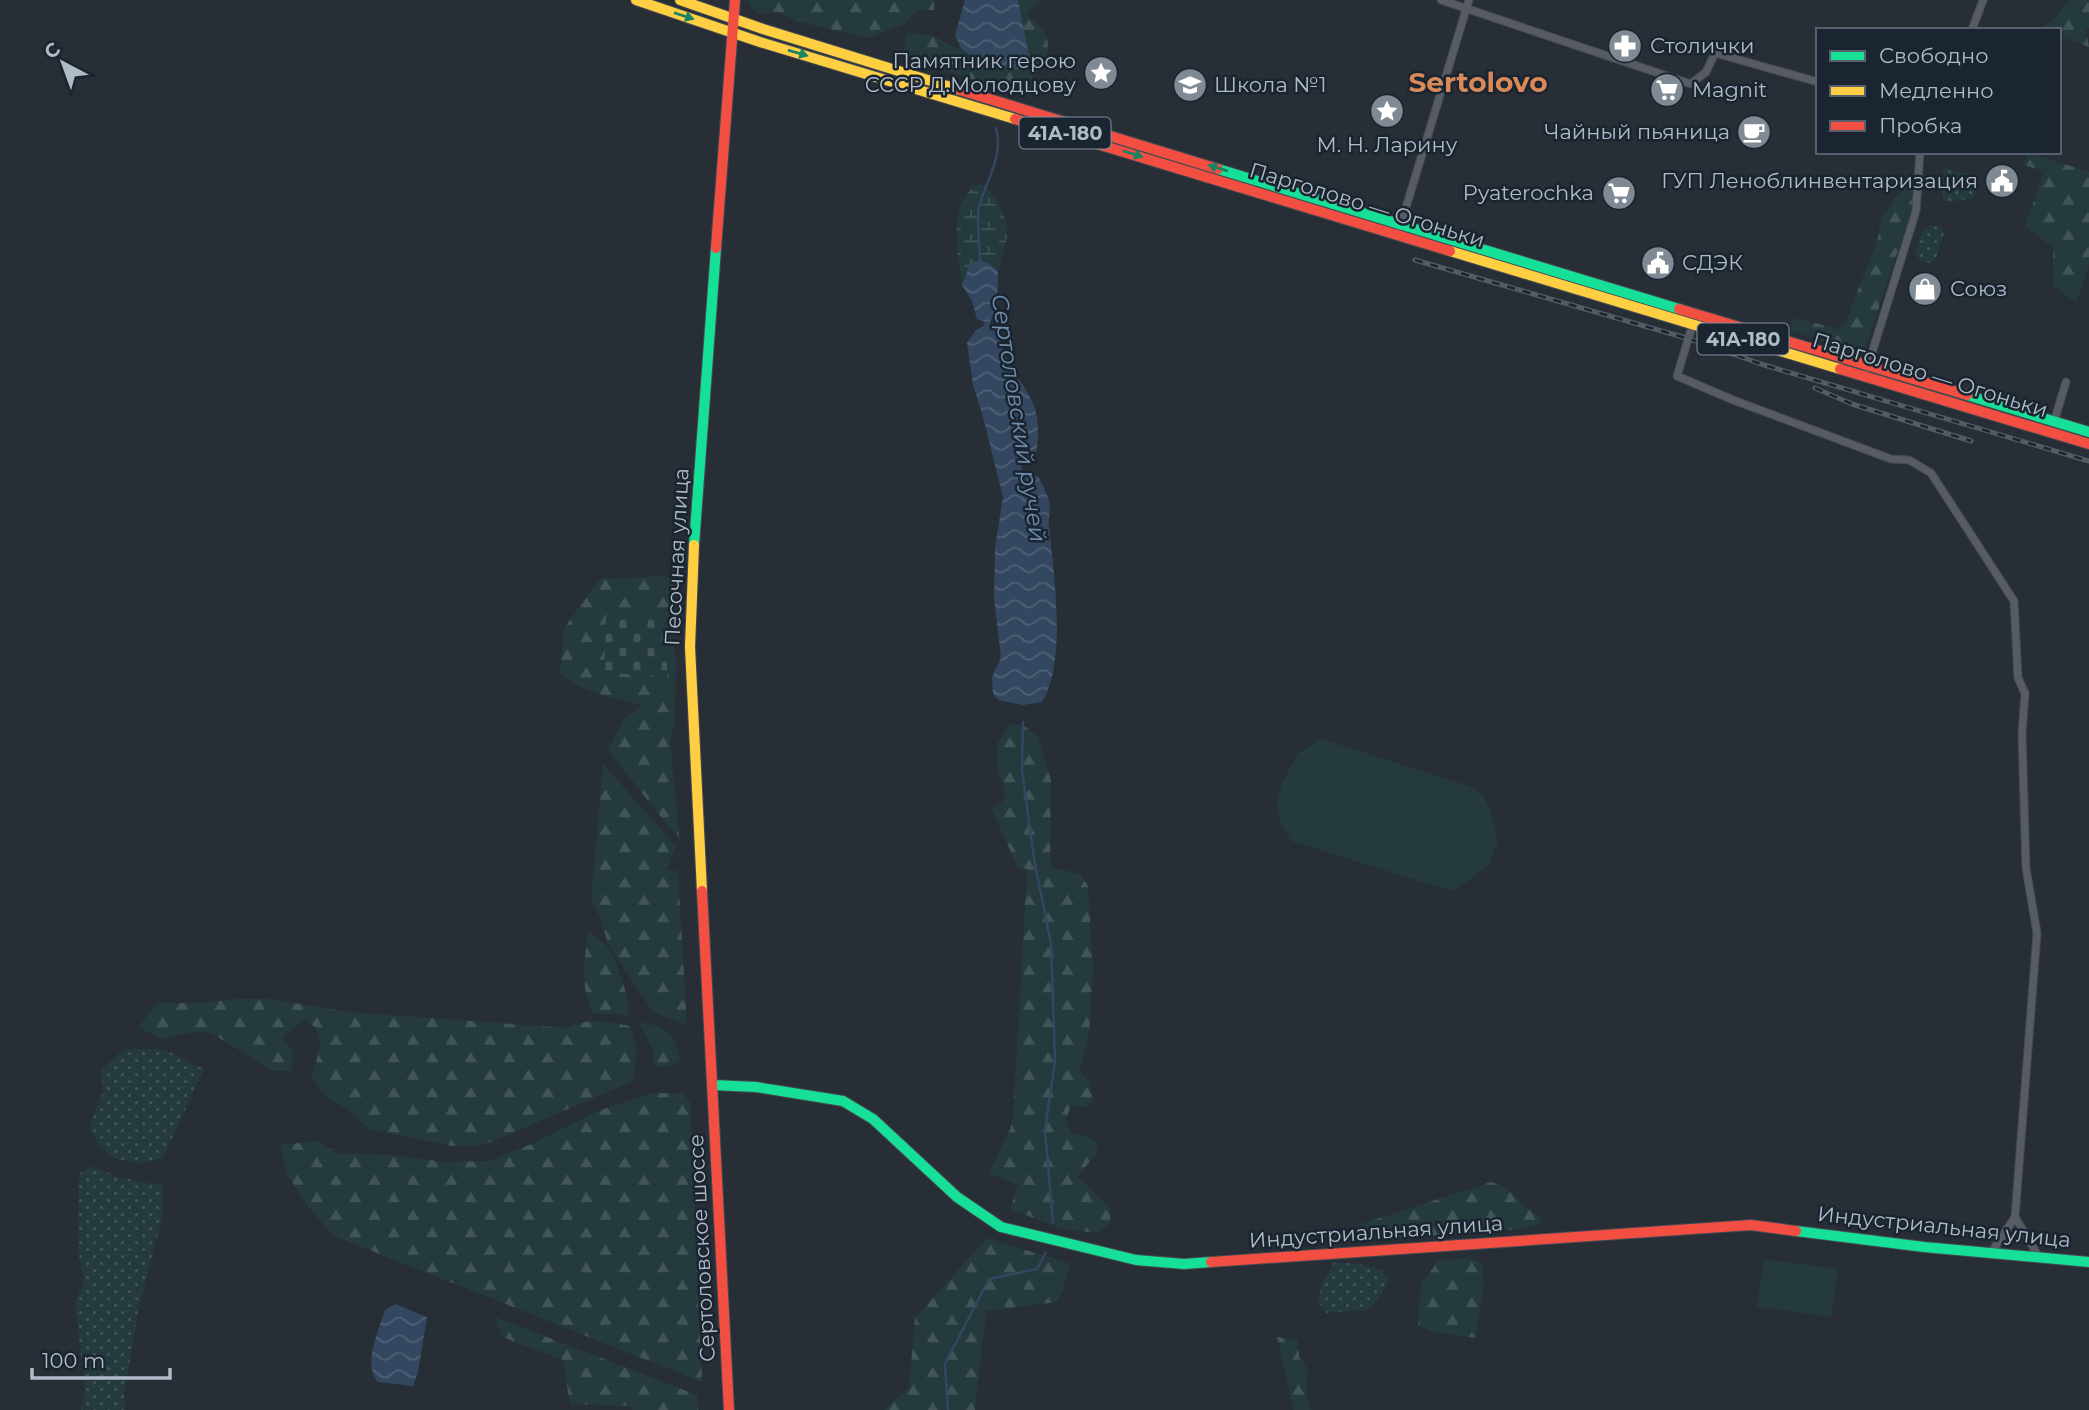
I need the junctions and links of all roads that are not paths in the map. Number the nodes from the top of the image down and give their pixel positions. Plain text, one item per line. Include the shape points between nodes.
1 (636, 0) edge
2 (680, 0) edge
3 (735, 0) edge
4 (1441, 0) edge
5 (1983, 0) edge
6 (1468, 4) edge
7 (734, 18) junction
8 (1973, 28) edge
9 (733, 33) junction
10 (1816, 81) edge
11 (1920, 154) edge
12 (1399, 229) junction
13 (1693, 323) junction
14 (1866, 371) junction
15 (2066, 382) dead end
16 (2054, 422) junction
17 (2089, 432) edge
18 (2089, 444) edge
19 (713, 1085) junction
20 (2015, 1217) junction
21 (1992, 1253) junction
22 (2039, 1257) junction
23 (2089, 1262) edge
24 (729, 1410) edge

1 -> 9 main road, Парголово — Огоньки / 41А-180
2 - 7 main road, Парголово — Огоньки / 41А-180
3 - 7 main road, Песочная улица
4 - 6 street
5 - 8 street
6 - 10 street via 1691,84 1706,72 1714,53
6 - 12 street
7 - 9 main road, Песочная улица
12 -> 7 main road, Парголово — Огоньки / 41А-180
9 -> 12 main road, Парголово — Огоньки / 41А-180
9 - 19 main road, Песочная улица via 690,647
11 - 14 street via 1916,211
12 - 13 main road, Парголово — Огоньки / 41А-180
12 - 14 main road, Парголово — Огоньки / 41А-180
13 - 14 main road, Парголово — Огоньки / 41А-180
13 - 20 street via 1677,376 1891,459 1909,460 1931,473 2014,601 2018,678 2025,693 2026,868 2037,933
14 - 16 main road, Парголово — Огоньки / 41А-180
14 - 18 main road, Парголово — Огоньки / 41А-180
15 - 16 street
16 - 17 main road, Парголово — Огоньки / 41А-180
19 - 21 main road, Индустриальная улица via 843,1101 873,1119 957,1197 1001,1227 1136,1260 1184,1264 1263,1260 1751,1225
19 - 24 main road, Сертоловское шоссе
20 - 21 street
20 - 22 street
21 - 22 main road, Индустриальная улица
22 - 23 main road, Индустриальная улица

